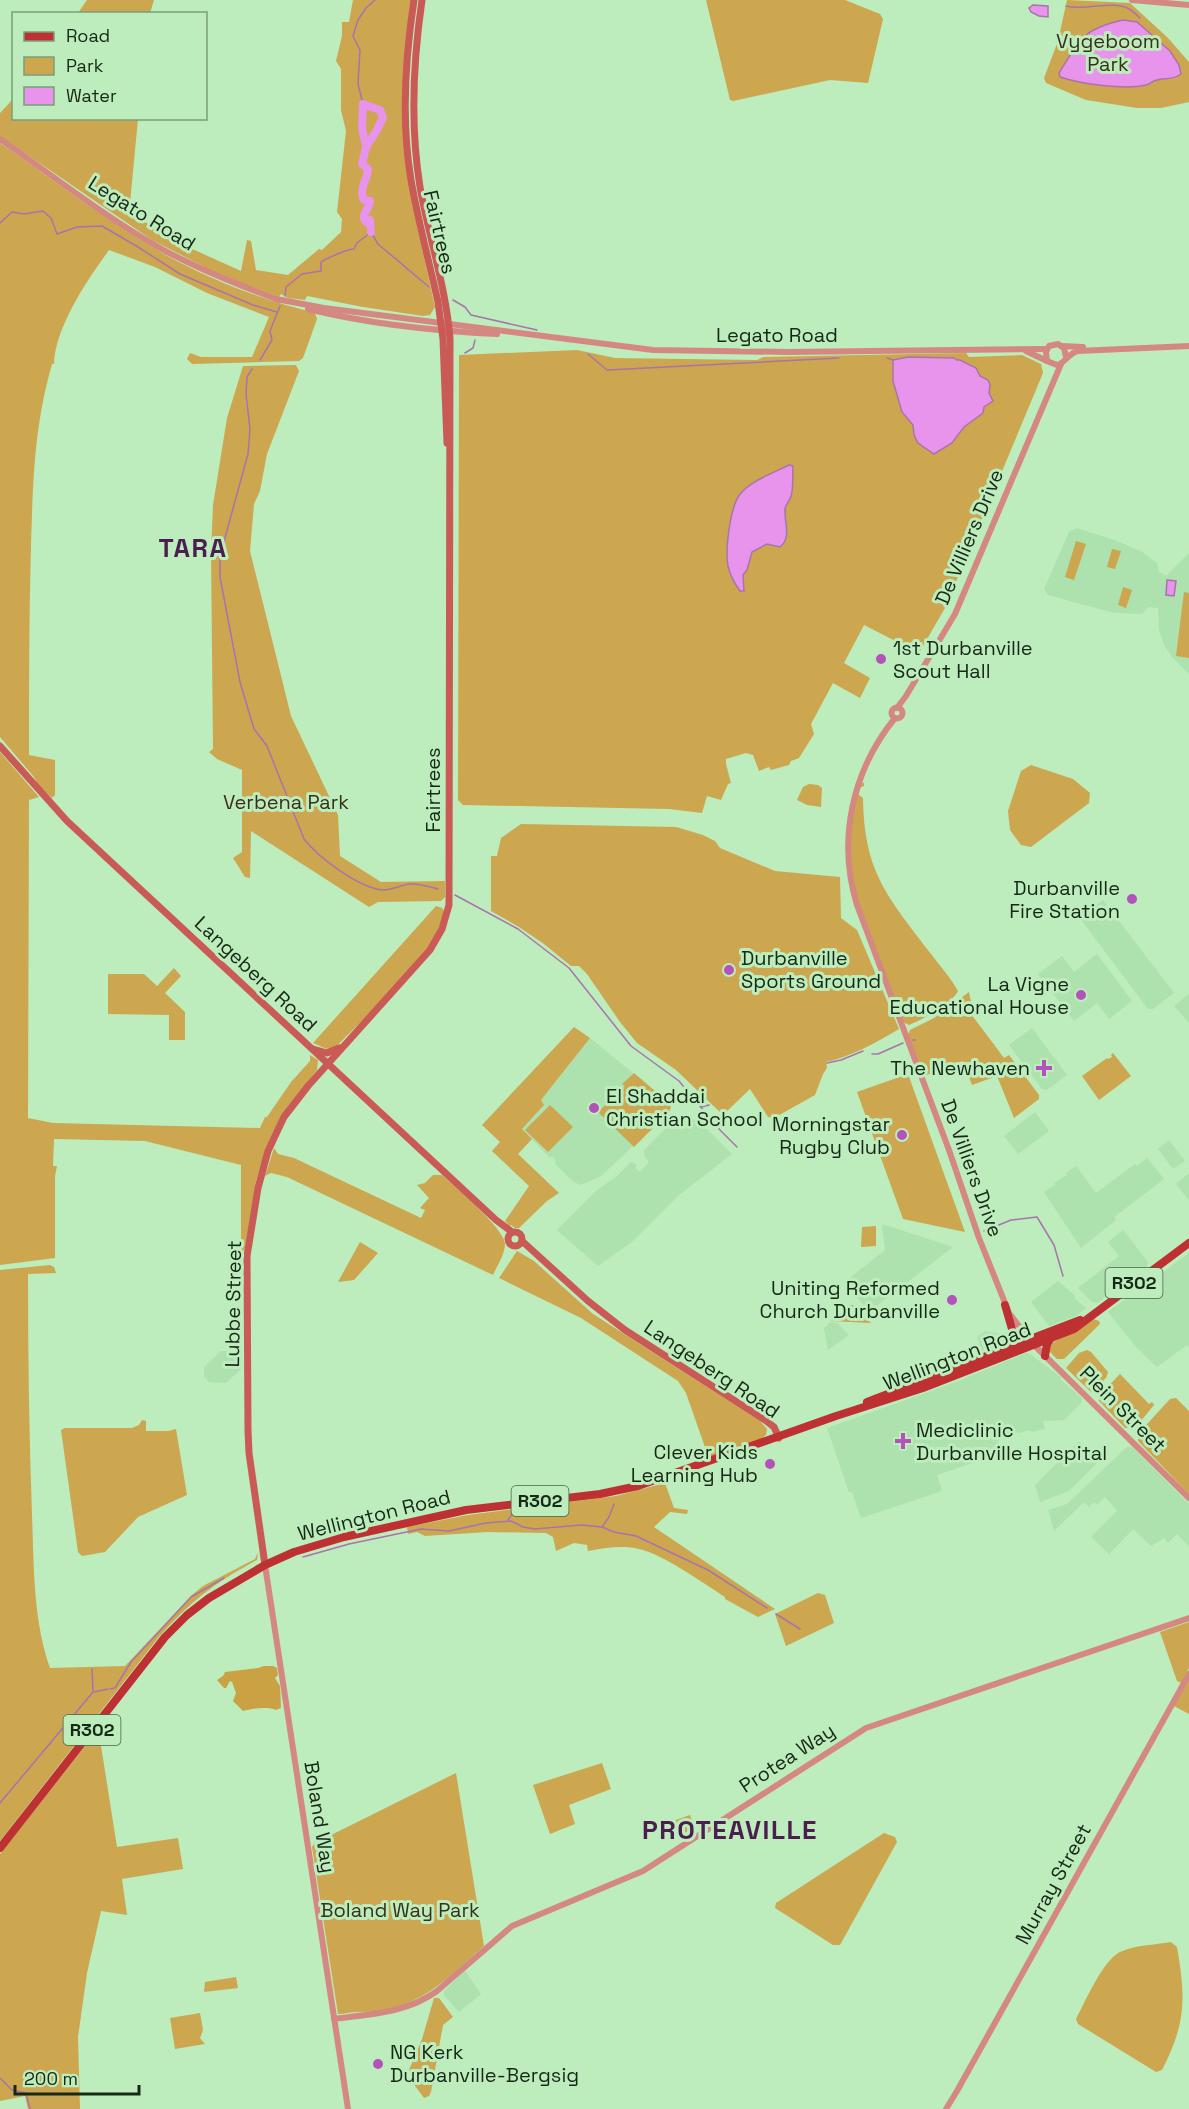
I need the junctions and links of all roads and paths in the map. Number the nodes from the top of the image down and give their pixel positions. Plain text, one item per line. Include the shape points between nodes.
1 (414, 0) edge
2 (422, 0) edge
3 (1132, 0) edge
4 (1189, 5) edge
5 (0, 139) edge
6 (445, 327) junction
7 (1061, 346) junction
8 (1189, 346) edge
9 (1017, 348) junction
10 (1144, 348) junction
11 (1047, 349) junction
12 (1066, 357) junction
13 (1048, 362) junction
14 (1061, 364) junction
15 (1051, 385) junction
16 (0, 746) edge
17 (345, 1045) junction
18 (310, 1048) junction
19 (328, 1064) junction
20 (510, 1235) junction
21 (521, 1243) junction
22 (1189, 1243) edge
23 (1005, 1305) junction
24 (1086, 1318) junction
25 (1052, 1337) junction
26 (1031, 1342) junction
27 (1008, 1348) junction
28 (1045, 1356) junction
29 (836, 1416) junction
30 (779, 1438) junction
31 (1189, 1498) edge
32 (265, 1565) junction
33 (1189, 1618) edge
34 (1189, 1674) edge
35 (0, 1848) edge
36 (334, 2019) junction
37 (348, 2109) edge
38 (946, 2109) edge

1 - 6 main road, Fairtrees via 407,66 407,146
2 - 6 main road, Fairtrees via 414,70 415,144 446,303
3 - 4 street
5 - 6 street, Legato Road via 124,226 212,273 276,299
6 - 9 street, Legato Road via 653,350
6 - 17 main road, Fairtrees via 449,905 442,929 425,958
7 - 10 street
7 - 11 street via 1055,344
7 - 12 street
8 - 10 street
9 - 11 street, Legato Road
9 - 13 street, Legato Road
10 - 12 street via 1078,351
11 - 13 street
12 - 14 street
13 - 14 street
13 - 15 street, De Villiers Drive
14 - 15 street, De Villiers Drive
15 - 23 street, De Villiers Drive via 955,614 899,709 901,717 893,717 866,765 852,803 848,844 852,888
16 - 18 main road, Langeberg Road via 62,816
17 - 18 main road via 327,1053
17 - 19 main road, Fairtrees
18 - 19 main road, Langeberg Road
19 - 20 main road, Langeberg Road
19 - 32 main road, Lubbe Street via 291,1107 272,1142 261,1174 247,1256 248,1439
20 - 21 main road via 520,1233
20 - 21 main road via 510,1245
21 - 30 main road, Langeberg Road via 586,1305 765,1420
22 - 24 main road, Wellington Road / R302
23 - 26 street, De Villiers Drive
23 - 27 main road via 1014,1336
24 - 25 main road, Wellington Road / R302 via 1074,1329
24 - 26 main road, Wellington Road / R302
25 - 26 main road, Wellington Road / R302
25 - 28 main road
26 - 27 main road, Wellington Road / R302
26 - 28 street, Plein Street
26 - 29 main road, Wellington Road / R302 via 923,1388
27 - 29 main road, Wellington Road / R302
28 - 31 street, Plein Street
29 - 30 main road, Wellington Road / R302
30 - 32 main road, Wellington Road / R302 via 630,1488 438,1515 326,1542
32 - 35 main road, Wellington Road / R302 via 209,1598 165,1637
32 - 36 street, Boland Way
33 - 36 street, Protea Way via 866,1728 643,1871 512,1926 425,1999 397,2010
34 - 38 street, Murray Street
36 - 37 street, Boland Way

